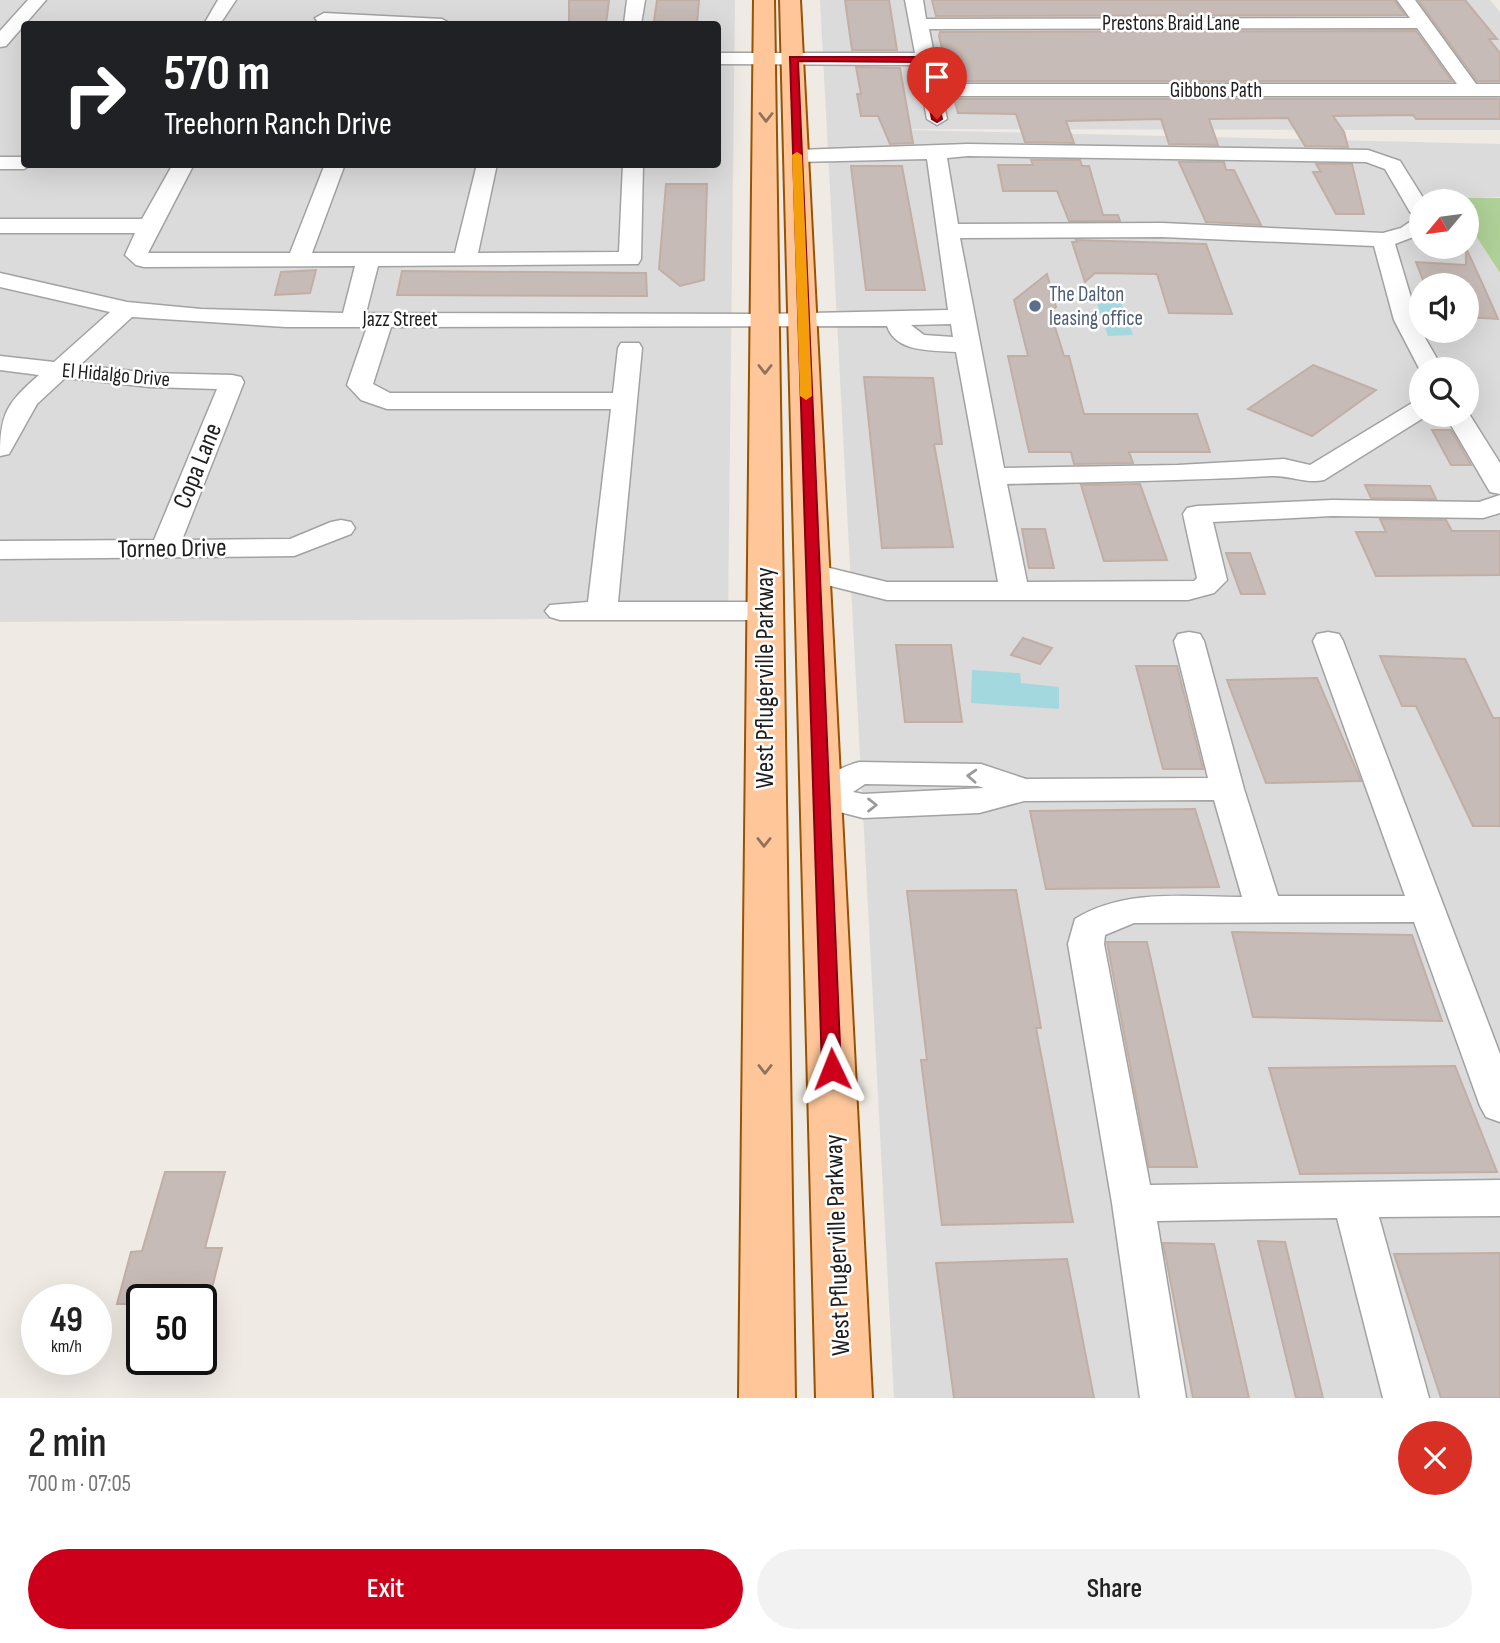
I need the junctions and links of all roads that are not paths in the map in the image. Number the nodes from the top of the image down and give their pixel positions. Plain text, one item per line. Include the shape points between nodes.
1 (37, 0) edge
2 (227, 0) edge
3 (331, 0) edge
4 (636, 0) edge
5 (764, 0) edge
6 (790, 0) edge
7 (914, 0) edge
8 (1406, 0) edge
9 (214, 21) edge
10 (323, 21) edge
11 (633, 21) edge
12 (1423, 23) junction
13 (918, 24) junction
14 (9, 33) edge
15 (721, 59) edge
16 (780, 59) junction
17 (925, 59) junction
18 (931, 90) junction
19 (1471, 90) junction
20 (1500, 90) edge
21 (937, 119) dead end
22 (936, 153) junction
23 (797, 156) junction
24 (0, 163) edge
25 (21, 163) edge
26 (182, 168) edge
27 (333, 168) edge
28 (486, 168) edge
29 (633, 168) edge
30 (1409, 192) edge
31 (0, 226) edge
32 (149, 226) junction
33 (948, 231) junction
34 (1409, 233) edge
35 (1383, 240) junction
36 (465, 259) junction
37 (298, 260) junction
38 (377, 260) junction
39 (0, 280) edge
40 (127, 309) junction
41 (369, 319) junction
42 (803, 319) junction
43 (766, 321) junction
44 (964, 331) junction
45 (631, 348) dead end
46 (1425, 357) edge
47 (0, 363) edge
48 (59, 371) junction
49 (232, 382) joint
50 (625, 401) junction
51 (1409, 415) edge
52 (1465, 427) edge
53 (0, 448) edge
54 (1178, 473) junction
55 (1314, 474) junction
56 (991, 476) junction
57 (1500, 486) edge
58 (1500, 503) edge
59 (1332, 508) junction
60 (1196, 514) junction
61 (341, 528) dead end
62 (164, 549) junction
63 (0, 550) edge
64 (813, 573) junction
65 (1014, 591) junction
66 (560, 611) dead end
67 (602, 611) junction
68 (765, 611) junction
69 (1189, 641) dead end
70 (1328, 641) dead end
71 (1227, 789) junction
72 (764, 795) junction
73 (821, 796) junction
74 (1264, 909) junction
75 (1427, 909) junction
76 (1500, 1106) edge
77 (1500, 1198) edge
78 (1354, 1200) junction
79 (1133, 1203) junction
80 (767, 1398) edge
81 (844, 1398) edge
82 (1163, 1398) edge
83 (1406, 1398) edge

1 - 14 street
2 - 9 street
3 - 10 street
4 - 11 street
5 - 16 main road, West Pflugerville Parkway
6 - 16 main road, West Pflugerville Parkway
7 - 13 street
8 - 12 street
12 - 13 street, Prestons Braid Lane
12 - 19 street
13 - 17 street
15 - 16 street
16 - 17 street
16 - 23 main road, West Pflugerville Parkway
16 -> 43 main road, West Pflugerville Parkway
17 - 18 street
18 - 19 street, Gibbons Path
18 - 21 street
19 - 20 street, Gibbons Path
22 - 23 street
22 - 30 street via 1368,156 1393,165
22 - 33 street
23 - 42 main road, West Pflugerville Parkway
24 - 25 street
26 - 32 street
27 - 37 street
28 - 36 street
29 - 36 street via 630,259
31 - 32 street
32 - 37 street via 136,255 144,260
33 - 35 street via 1162,230
33 - 44 street
34 - 35 street
35 - 46 street via 1406,320
36 - 38 street
37 - 38 street
38 - 41 street
39 - 40 street, Jazz Street
40 - 41 street, Jazz Street via 201,316
40 - 48 street
41 - 43 street, Jazz Street
41 - 50 street via 360,385 370,395 387,401
42 - 43 street, Jazz Street
42 - 44 street, Jazz Street via 897,318 901,331 918,342
42 - 64 main road, West Pflugerville Parkway
43 -> 68 main road, West Pflugerville Parkway
44 - 56 street
45 - 50 street
47 - 48 street, El Hidalgo Drive
48 - 49 street, El Hidalgo Drive
48 - 53 street via 26,400
49 - 62 street, Copa Lane
50 - 67 street
51 - 55 street
52 - 57 street
54 - 55 street via 1284,467
54 - 56 street
54 - 60 street
55 - 59 street
56 - 65 street
58 - 59 street via 1483,510
59 - 60 street
60 - 65 street via 1212,580 1204,587 1188,591
61 - 62 street, Torneo Drive via 294,547
62 - 63 street, Torneo Drive
64 - 65 street via 887,591
64 - 73 main road, West Pflugerville Parkway
66 - 67 street
67 - 68 street
68 - 72 main road, West Pflugerville Parkway
69 - 71 street
70 - 75 street
71 - 73 street via 1024,790 979,801 863,806
71 - 74 street
72 - 73 main road
72 -> 80 main road, West Pflugerville Parkway
73 - 81 main road, West Pflugerville Parkway
74 - 75 street
74 - 79 street via 1134,910 1088,928 1086,944
75 - 76 street
77 - 78 street
78 - 79 street
78 - 83 street
79 - 82 street

